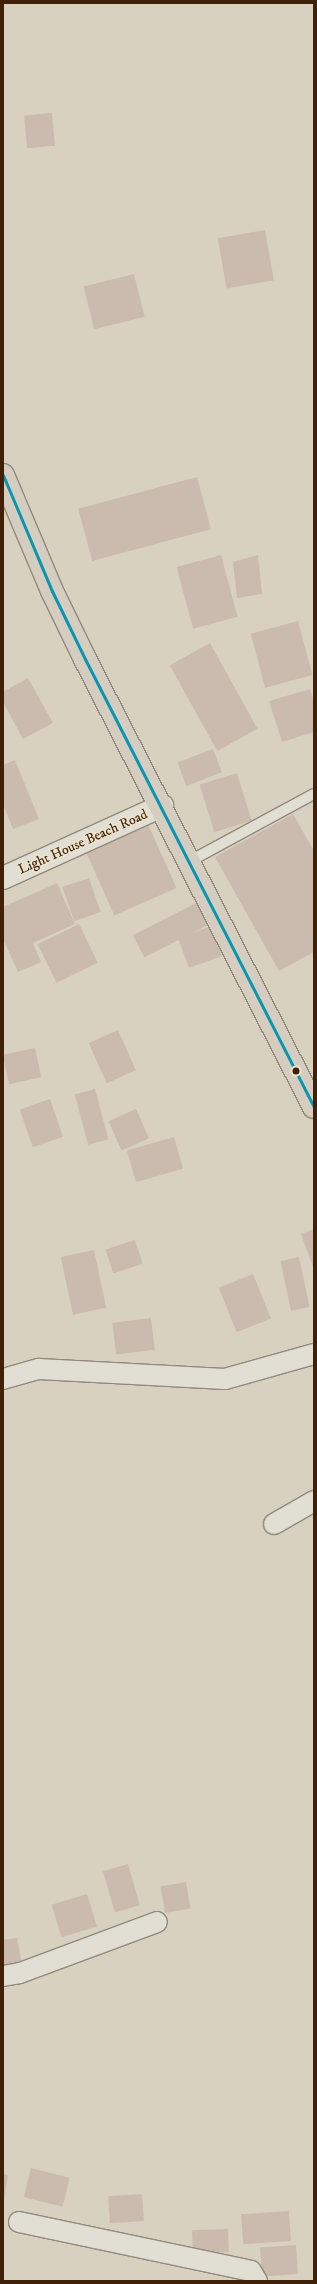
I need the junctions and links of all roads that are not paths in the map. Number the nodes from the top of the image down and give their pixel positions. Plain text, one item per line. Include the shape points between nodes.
1 (3, 475) edge
2 (314, 794) edge
3 (162, 806) junction
4 (190, 861) junction
5 (3, 878) edge
6 (314, 1107) edge
7 (314, 1354) edge
8 (3, 1379) edge
9 (314, 1501) edge
10 (274, 1524) dead end
11 (157, 1922) dead end
12 (3, 1976) edge
13 (19, 2222) dead end
14 (257, 2281) edge

1 - 3 main road via 52,591
2 - 4 lane
3 - 4 main road
3 - 5 main road, Light House Beach Road
4 - 6 main road
7 - 8 street via 225,1379 39,1369
9 - 10 street
11 - 12 street via 20,1973
13 - 14 street via 251,2271

